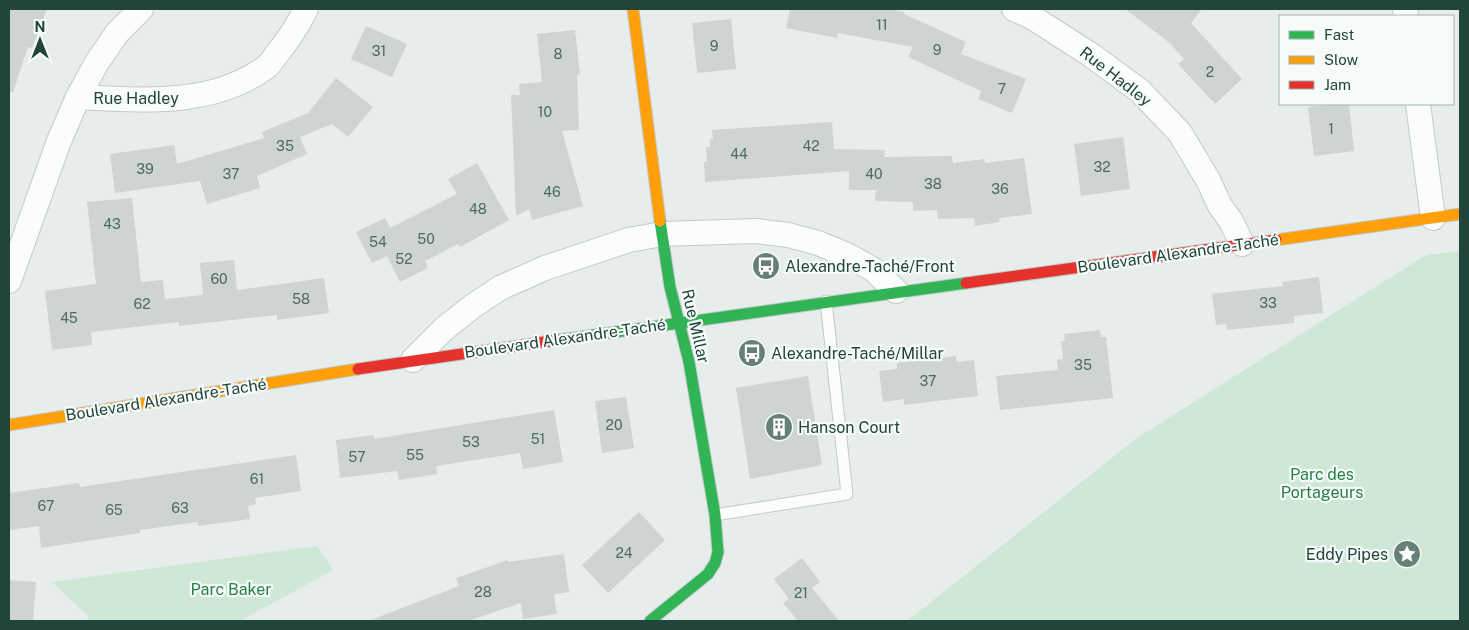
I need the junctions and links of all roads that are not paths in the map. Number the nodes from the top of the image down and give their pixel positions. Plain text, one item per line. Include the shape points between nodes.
1 (141, 9) edge
2 (306, 9) edge
3 (633, 9) edge
4 (1014, 9) edge
5 (78, 97) junction
6 (1418, 105) edge
7 (1460, 214) edge
8 (1433, 218) junction
9 (662, 234) junction
10 (1242, 244) junction
11 (9, 281) edge
12 (896, 291) junction
13 (826, 302) junction
14 (679, 323) junction
15 (413, 360) junction
16 (9, 425) edge
17 (715, 515) junction
18 (650, 621) edge

1 - 5 street, Rue Hadley via 117,33
2 - 5 street, Rue Hadley via 293,34 266,68 232,87 193,97 159,100
3 - 9 main road, Rue Millar
4 - 10 street, Rue Hadley via 1091,55 1140,91 1180,133
5 - 11 street, Rue Hadley
6 - 8 street
7 - 8 main road, Boulevard Alexandre-Taché
8 - 10 main road, Boulevard Alexandre-Taché
9 - 12 street, Boulevard Alexandre-Taché via 756,231 788,234 847,255 874,270
9 - 14 main road, Rue Millar via 670,290
9 - 15 street, Boulevard Alexandre-Taché via 629,240 545,268 500,288 445,328
10 - 12 main road, Boulevard Alexandre-Taché
12 - 13 main road, Boulevard Alexandre-Taché
13 - 14 main road, Boulevard Alexandre-Taché
13 - 17 lane via 848,494
14 - 15 main road, Boulevard Alexandre-Taché
14 - 17 main road, Rue Millar via 689,362
15 - 16 main road, Boulevard Alexandre-Taché
17 - 18 main road, Rue Millar via 718,552 708,574

